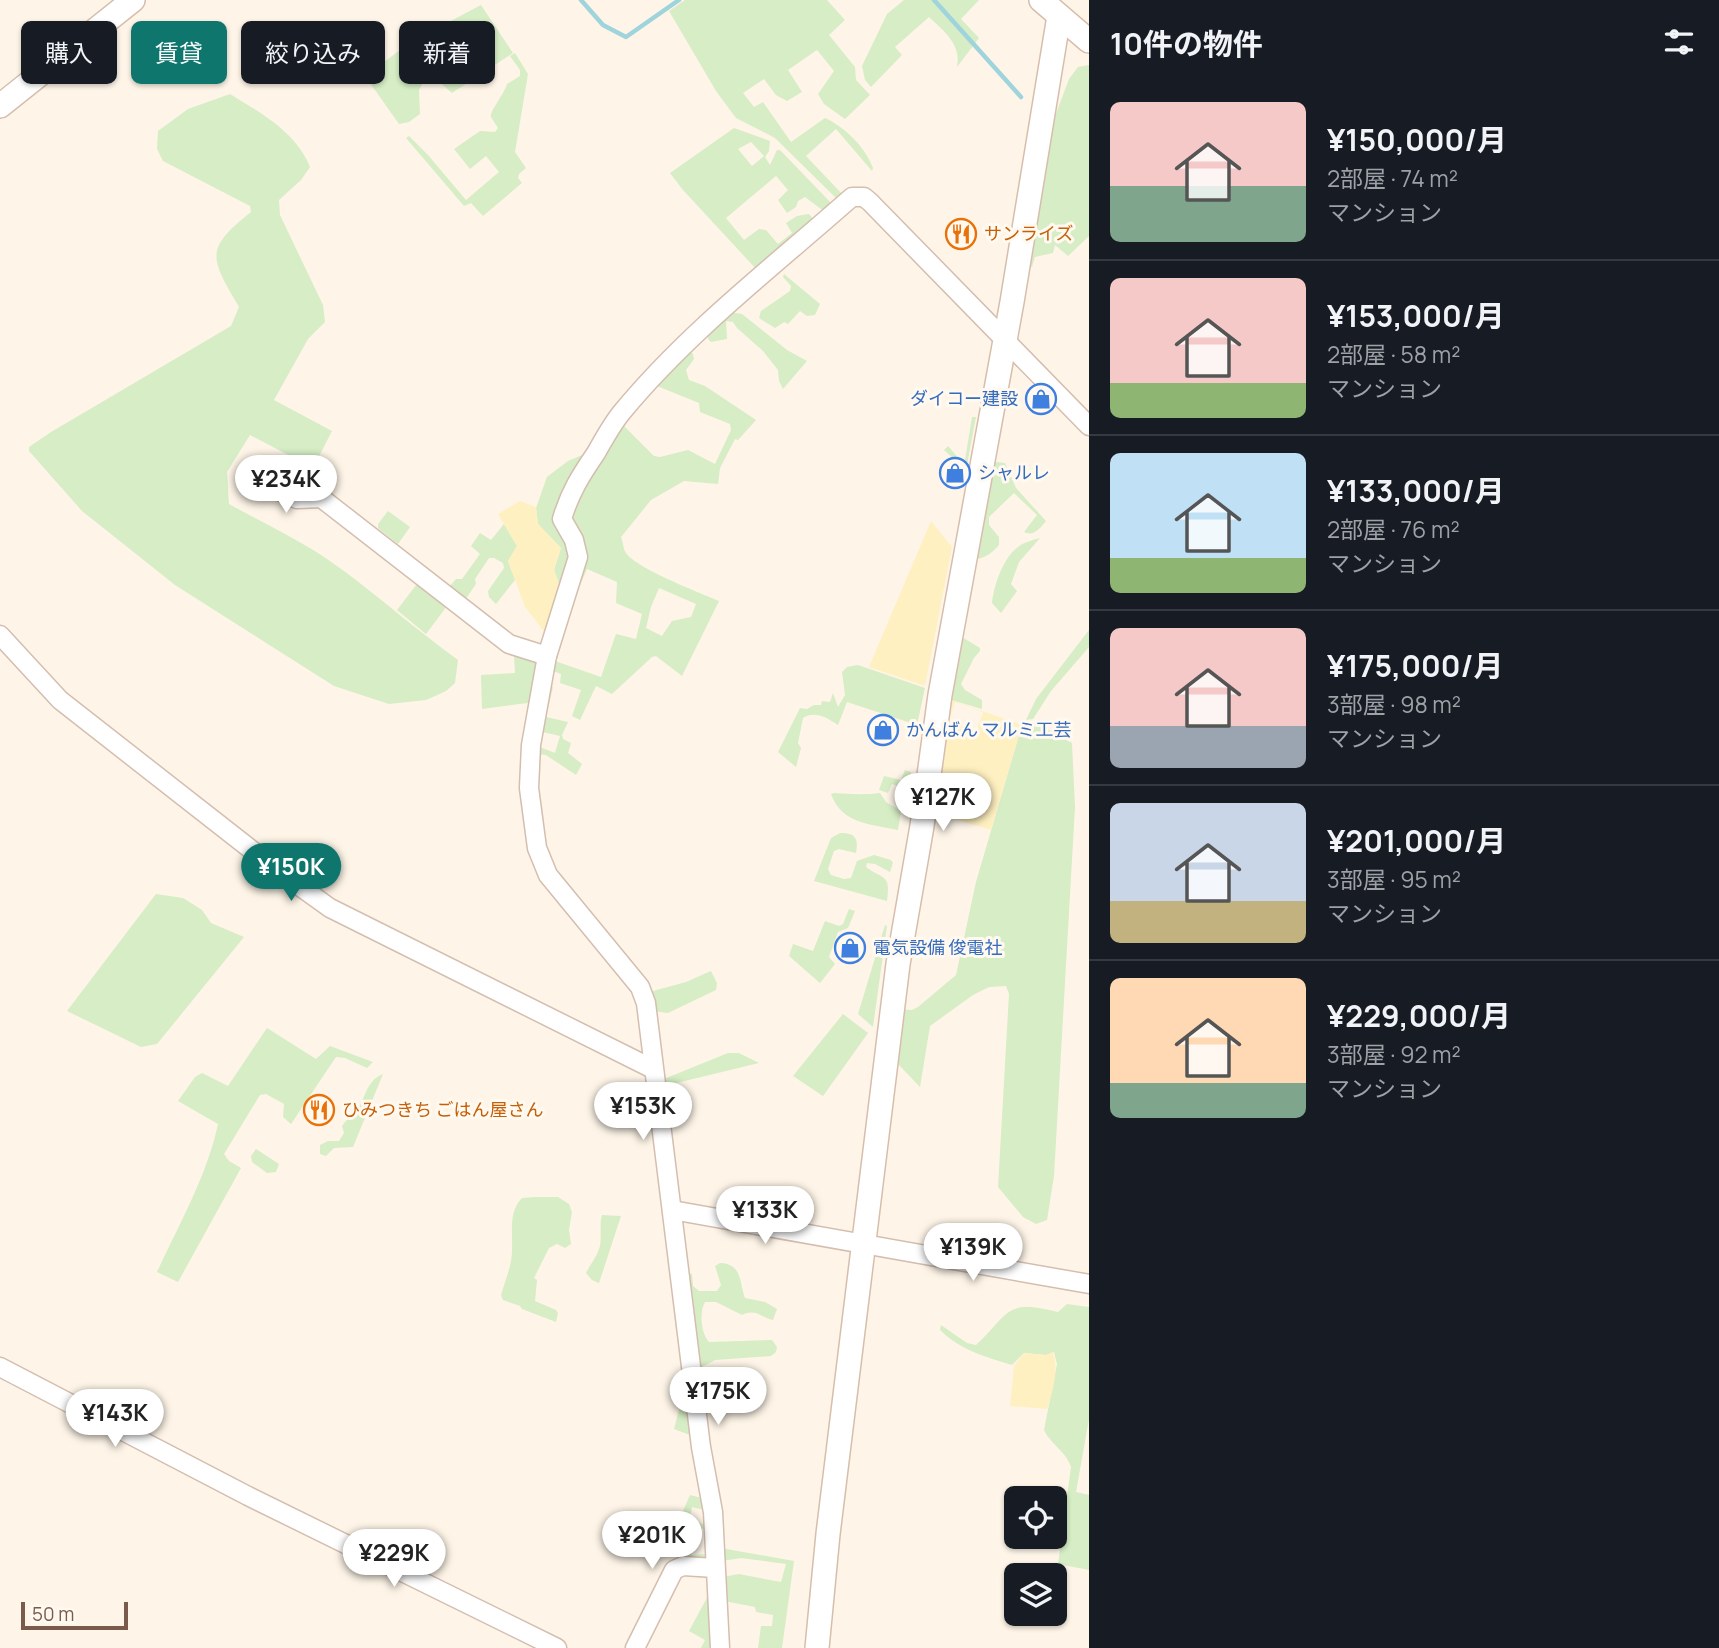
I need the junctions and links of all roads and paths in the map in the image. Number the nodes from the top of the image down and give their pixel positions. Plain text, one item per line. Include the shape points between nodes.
1 (133, 0) edge
2 (1041, 0) edge
3 (1061, 8) edge
4 (1089, 41) edge
5 (0, 106) edge
6 (1005, 339) junction
7 (1089, 426) edge
8 (261, 482) dead end
9 (0, 635) edge
10 (547, 656) junction
11 (653, 1069) junction
12 (672, 1210) junction
13 (864, 1244) junction
14 (1089, 1283) edge
15 (0, 1367) edge
16 (715, 1567) junction
17 (557, 1648) edge
18 (635, 1648) edge
19 (720, 1648) edge
20 (817, 1648) edge

1 - 5 street
2 - 3 street
3 - 4 street
3 - 6 street
6 - 7 street
6 - 10 street via 870,202 852,197 690,341 621,414 569,495 562,519 578,557
6 - 13 street via 940,695 898,964
8 - 10 street via 297,499 316,494 509,644
9 - 11 street via 60,700 330,908
10 - 11 street via 529,764 537,848 548,875 639,987 646,1003
11 - 12 street
12 - 13 street
12 - 16 street via 713,1512
13 - 14 street
13 - 20 street
15 - 17 street
16 - 18 street via 674,1570
16 - 19 street

